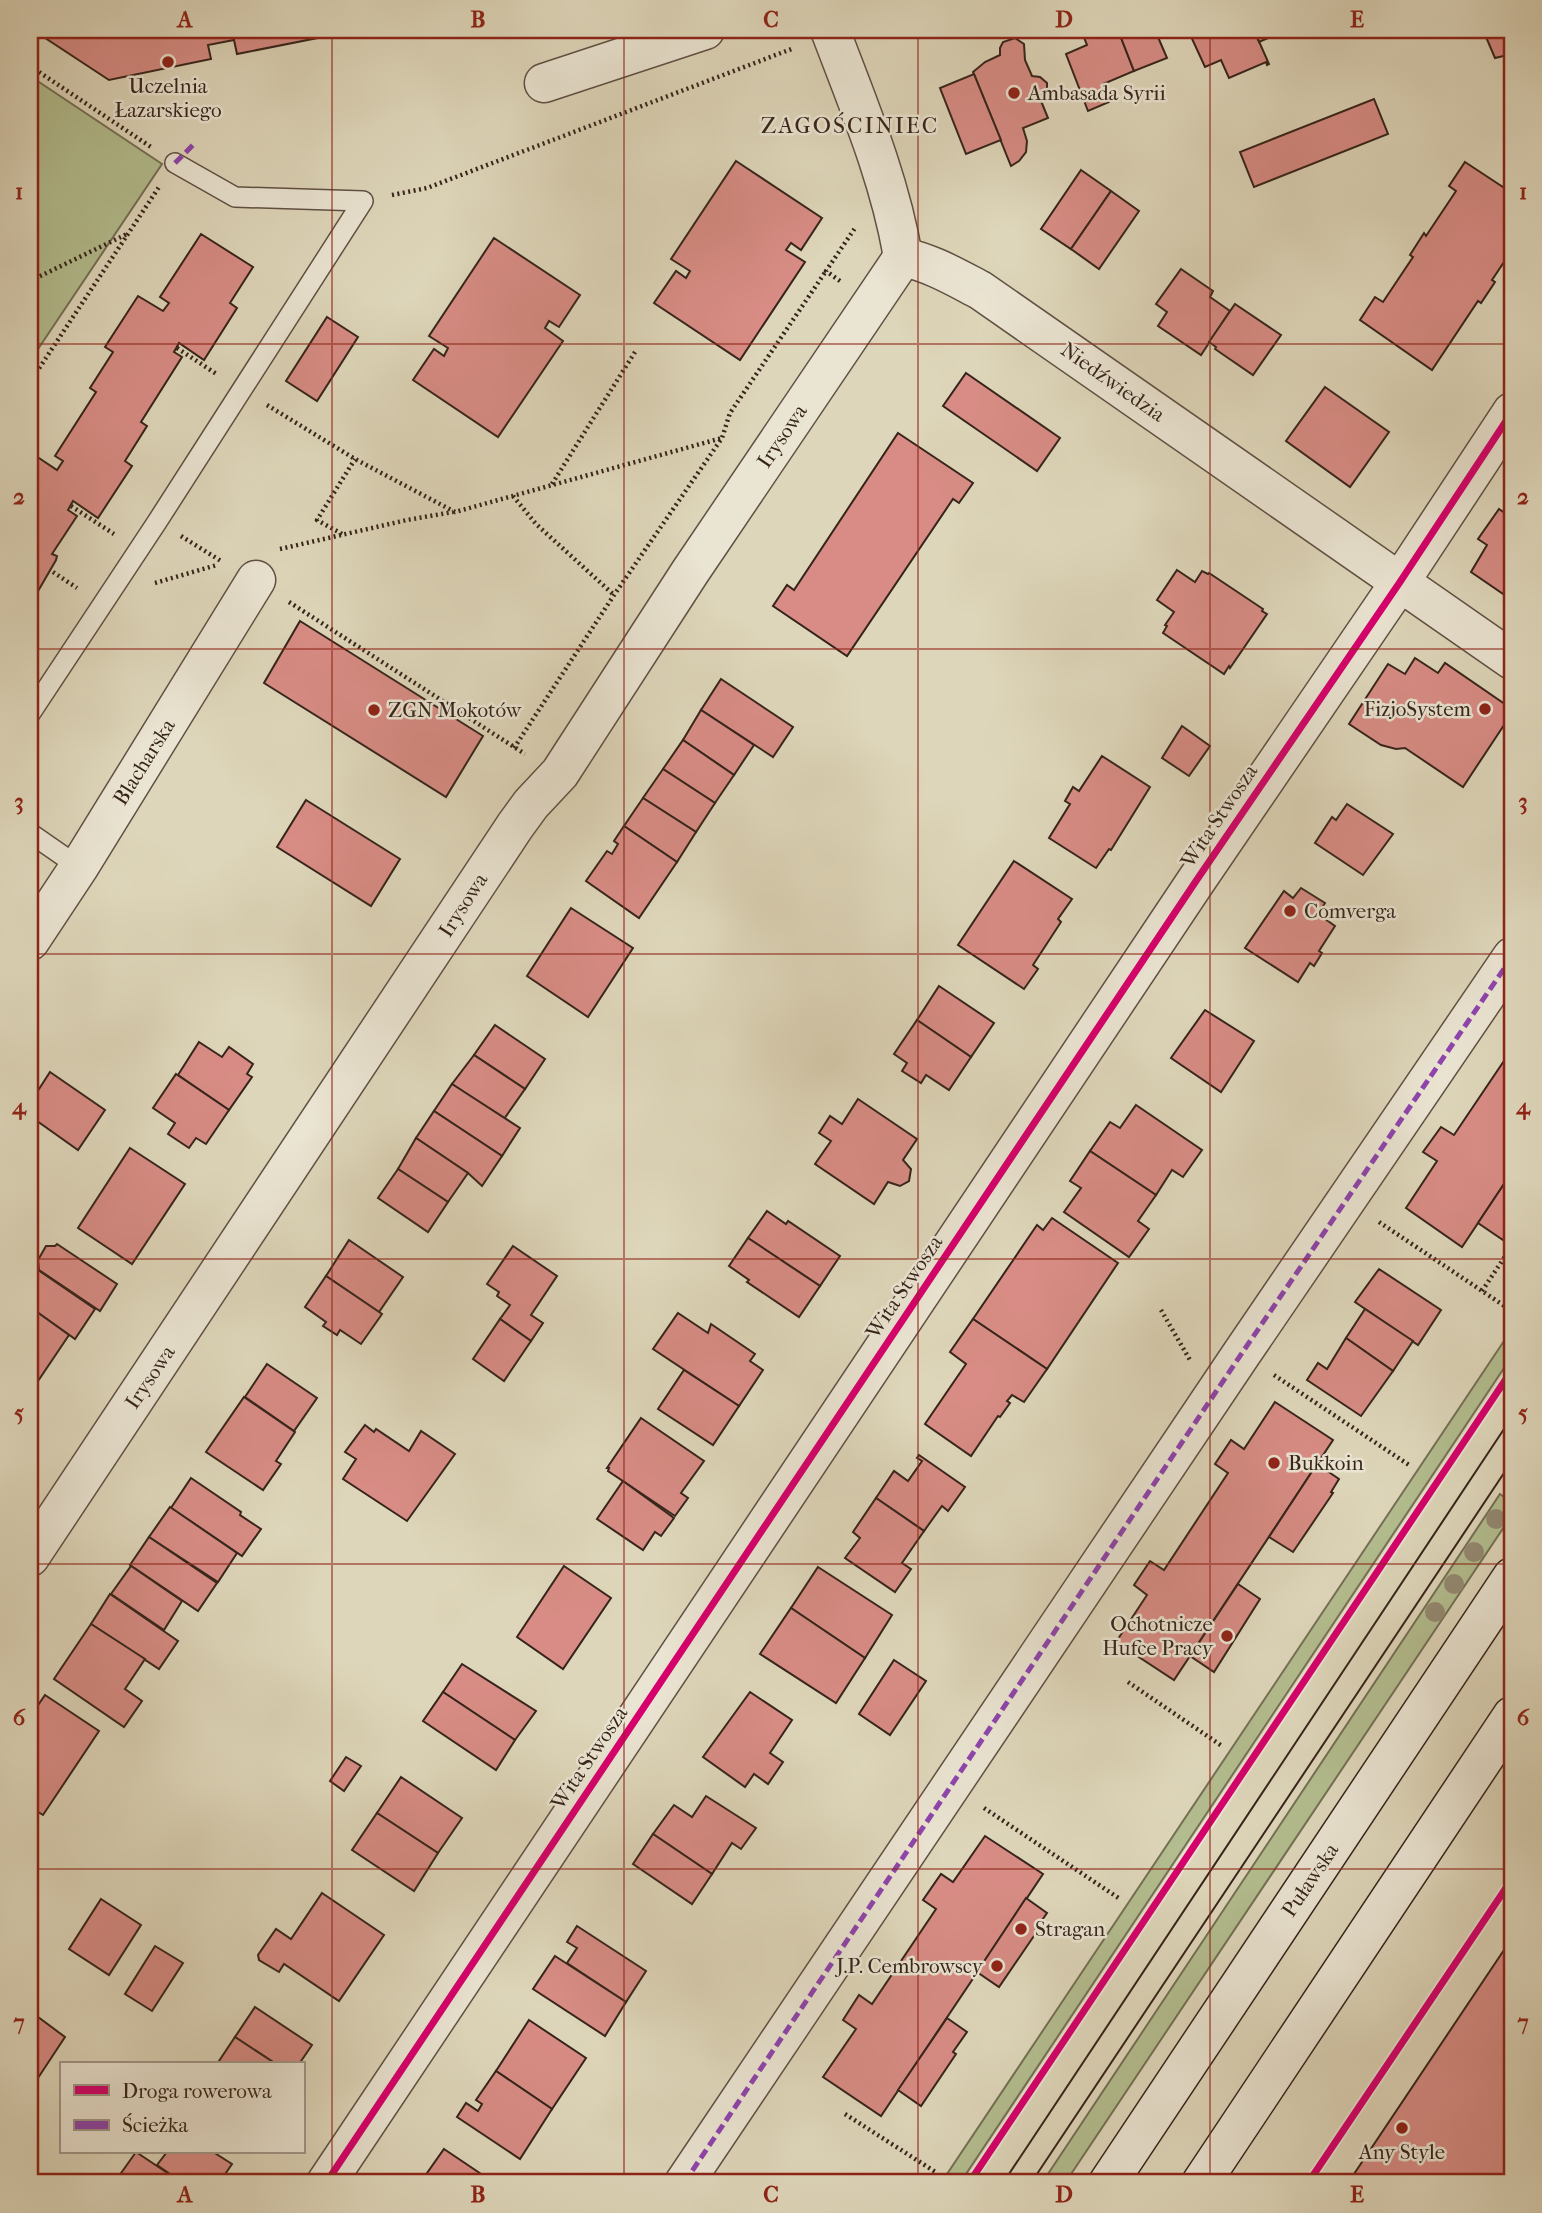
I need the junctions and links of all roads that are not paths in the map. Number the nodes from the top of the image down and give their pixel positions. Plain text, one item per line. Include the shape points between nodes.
1 (705, 30) edge
2 (831, 32) edge
3 (544, 83) dead end
4 (175, 163) road end
5 (903, 257) junction
6 (1512, 412) edge
7 (266, 565) road end
8 (1400, 582) junction
9 (1512, 660) edge
10 (30, 714) edge
11 (30, 834) edge
12 (79, 867) junction
13 (30, 942) edge
14 (1512, 957) edge
15 (30, 1557) edge
16 (1512, 1577) edge
17 (1512, 1716) edge
18 (326, 2183) edge
19 (684, 2183) edge
20 (1108, 2183) edge
21 (1201, 2183) edge

1 - 3 street
2 - 5 street via 887,188
4 - 10 lane via 235,197 363,201
5 - 8 street, Niedźwiedzia via 980,290
5 - 15 street, Irysowa via 560,774 515,826
6 - 8 street, Wita Stwosza
7 - 12 street, Blacharska
8 - 9 street, Niedźwiedzia
8 - 18 street, Wita Stwosza
11 - 12 lane
12 - 13 street, Blacharska
14 - 19 street
16 - 20 street, Puławska
17 - 21 street

